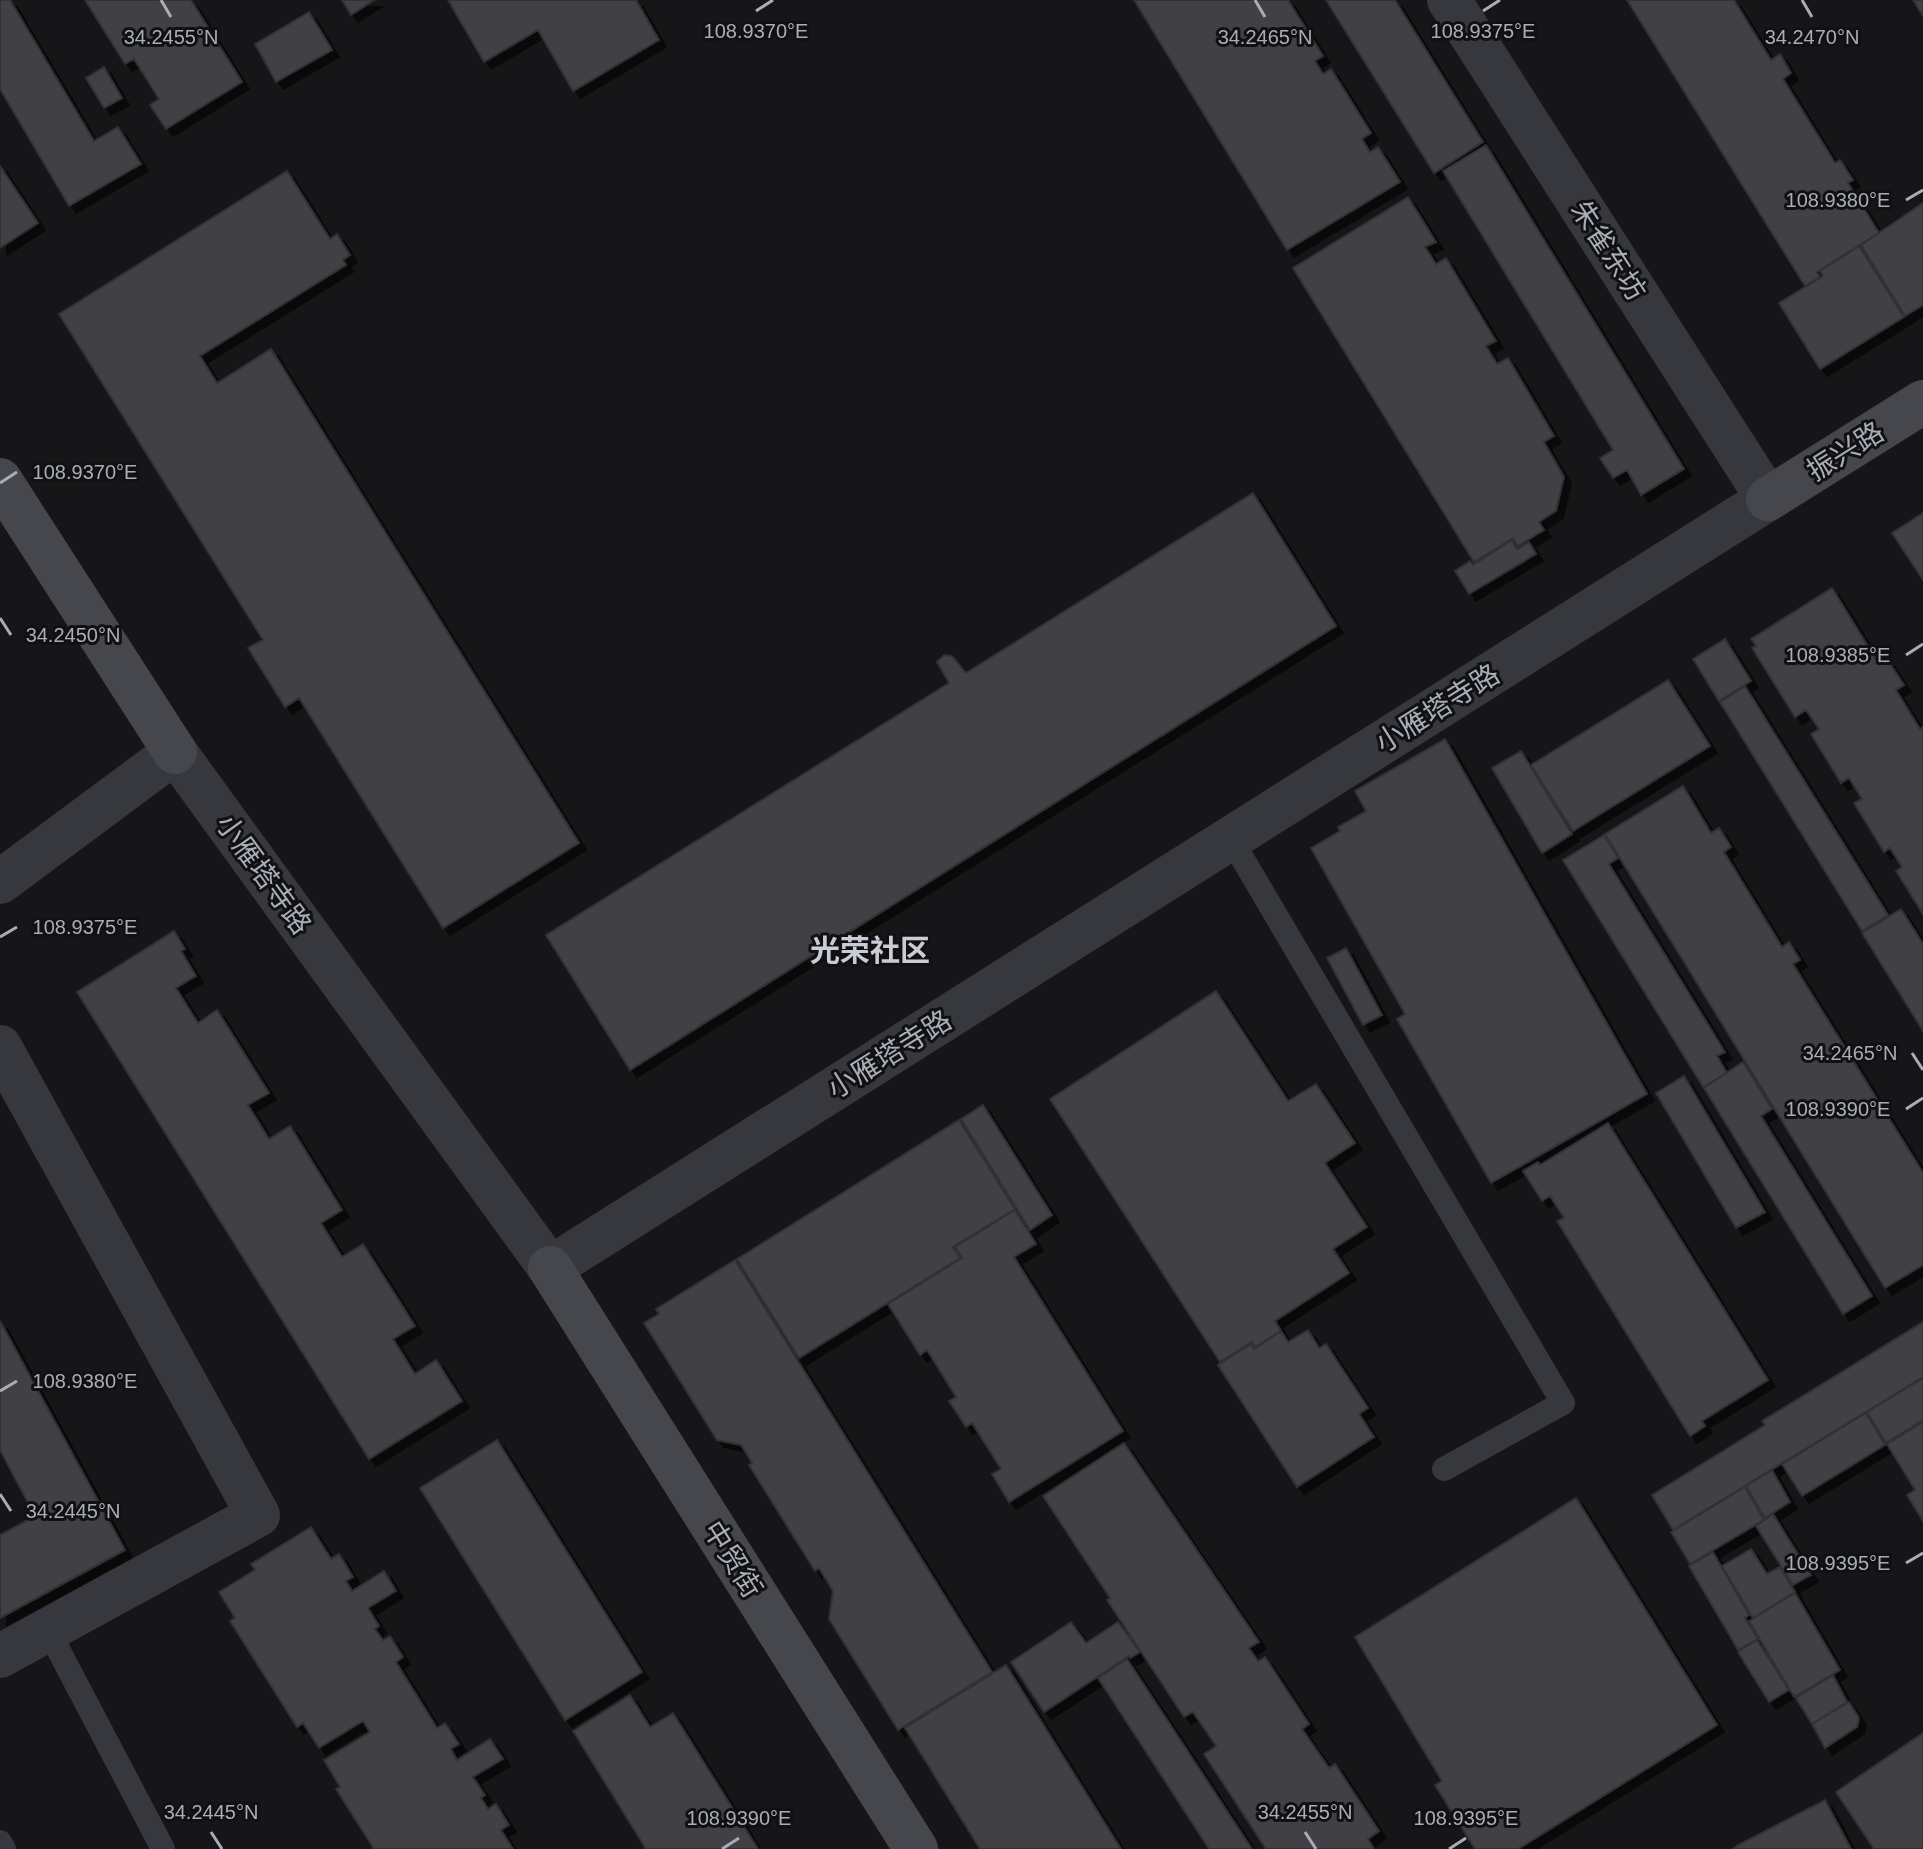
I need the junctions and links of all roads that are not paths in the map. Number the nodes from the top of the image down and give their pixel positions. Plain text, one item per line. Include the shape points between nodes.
1 (1449, 0) edge
2 (1923, 402) edge
3 (0, 480) edge
4 (1768, 499) junction
5 (175, 752) junction
6 (1231, 839) junction
7 (0, 882) edge
8 (0, 1047) edge
9 (550, 1268) junction
10 (1444, 1469) dead end
11 (48, 1630) junction
12 (0, 1656) edge
13 (0, 1842) edge
14 (4, 1849) edge
15 (163, 1849) edge
16 (916, 1849) edge

1 - 4 street, 朱雀东坊
2 - 4 street, 振兴路
3 - 5 street, 小雁塔寺路
4 - 6 street, 小雁塔寺路
5 - 7 street
5 - 9 street, 小雁塔寺路
6 - 9 street, 小雁塔寺路
6 - 10 lane via 1563,1403
8 - 11 street via 258,1515
9 - 16 street, 中贸街
11 - 12 street
11 - 15 lane
13 - 14 lane

